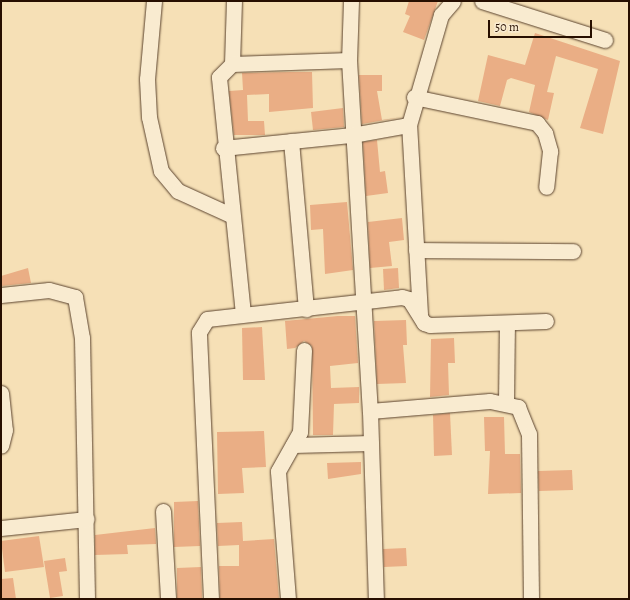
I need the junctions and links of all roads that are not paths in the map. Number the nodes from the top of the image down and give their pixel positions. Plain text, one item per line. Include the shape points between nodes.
1 (154, 1) edge
2 (234, 1) edge
3 (352, 1) edge
4 (453, 1) edge
5 (482, 1) edge
6 (605, 40) dead end
7 (349, 60) junction
8 (232, 64) junction
9 (414, 97) junction
10 (409, 125) junction
11 (352, 135) junction
12 (290, 141) junction
13 (223, 148) junction
14 (546, 187) dead end
15 (231, 215) junction
16 (416, 250) junction
17 (574, 251) dead end
18 (1, 295) edge
19 (362, 304) junction
20 (306, 309) junction
21 (243, 314) junction
22 (420, 318) junction
23 (546, 321) dead end
24 (507, 325) junction
25 (304, 350) dead end
26 (1, 393) edge
27 (506, 402) junction
28 (370, 411) junction
29 (371, 443) junction
30 (294, 445) junction
31 (1, 446) edge
32 (163, 511) dead end
33 (87, 519) junction
34 (1, 528) edge
35 (83, 599) edge
36 (168, 599) edge
37 (211, 599) edge
38 (288, 599) edge
39 (376, 599) edge
40 (531, 599) edge

1 - 15 street via 147,87 148,117 161,171 178,192
2 - 8 street
3 - 7 street
4 - 9 street via 441,15
5 - 6 street
7 - 8 street
7 - 11 street
8 - 13 street via 219,77
9 - 10 street
9 - 14 street via 537,123 545,133 550,151
10 - 11 street
10 - 16 street
11 - 12 street
11 - 19 street
12 - 13 street
12 - 20 street
13 - 15 street
15 - 21 street
16 - 17 street
16 - 22 street
18 - 33 street via 49,290 75,297 82,338
19 - 20 street
19 - 22 street via 410,299
19 - 28 street
20 - 21 street
21 - 37 street via 207,319 199,332
22 - 24 street via 430,325
23 - 24 street
24 - 27 street
25 - 30 street via 302,420
26 - 31 street via 5,430
27 - 28 street
27 - 40 street via 518,407 529,434
28 - 29 street
29 - 30 street
29 - 39 street
30 - 38 street via 282,459 278,471
32 - 36 street
33 - 34 street
33 - 35 street

